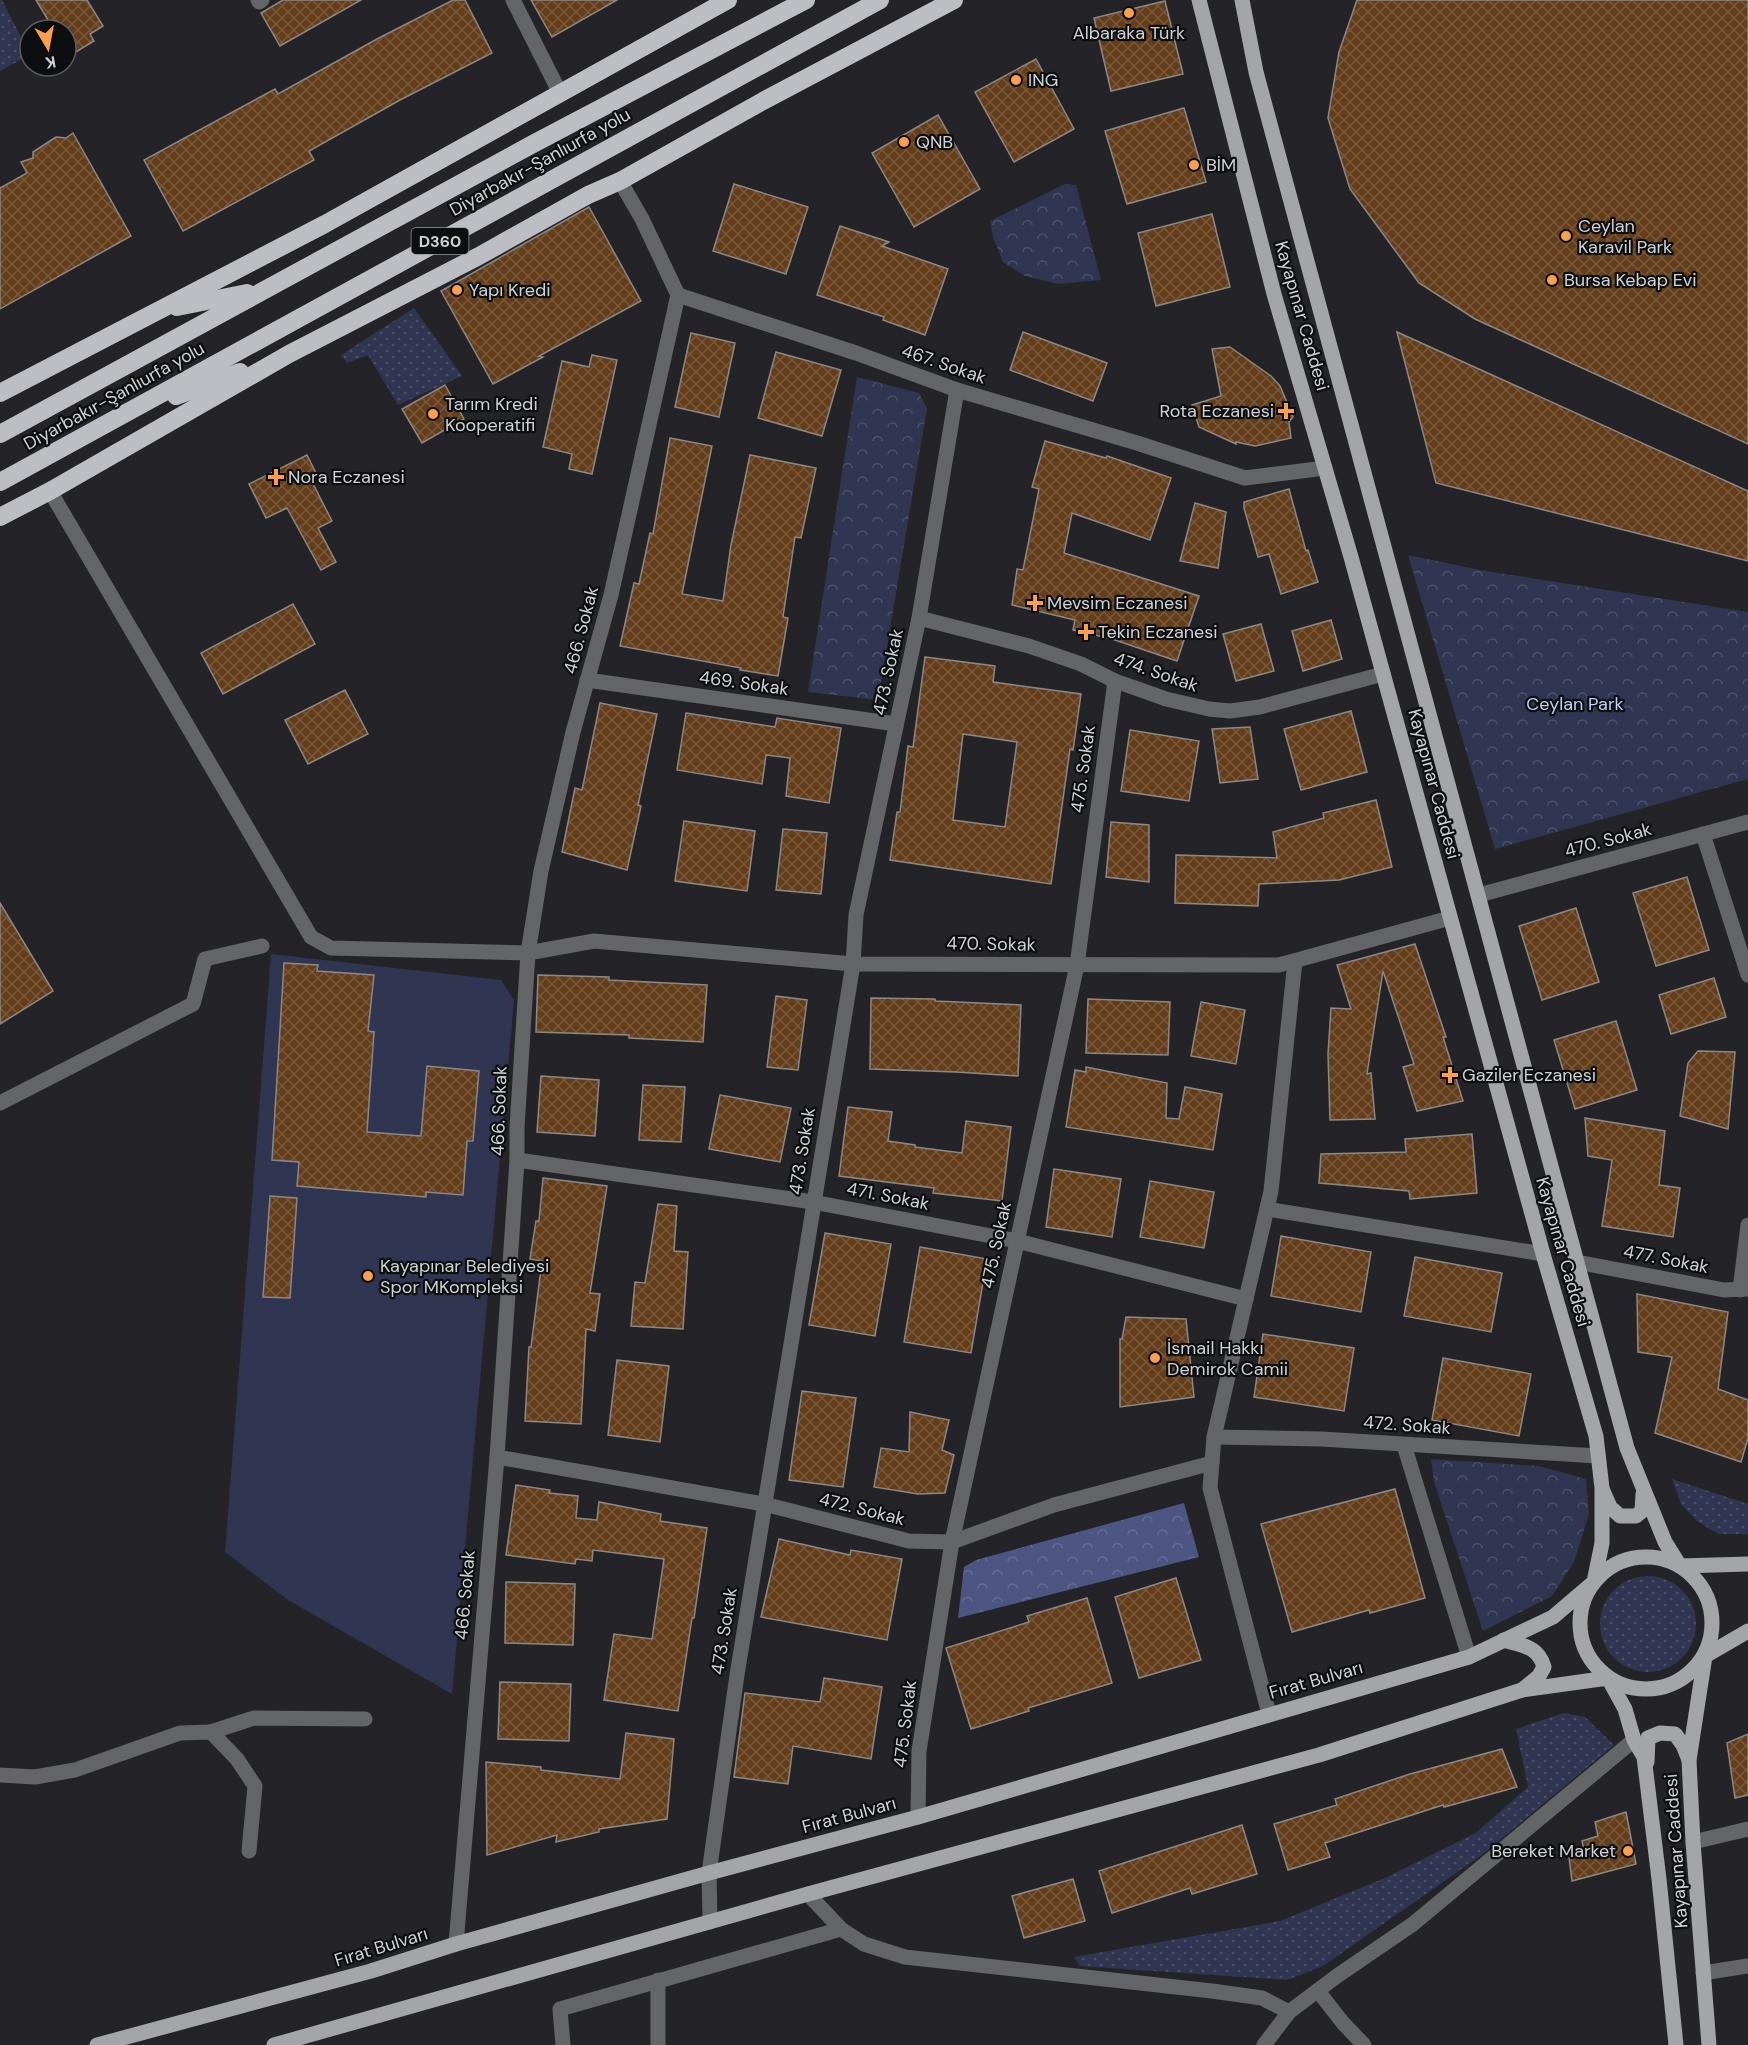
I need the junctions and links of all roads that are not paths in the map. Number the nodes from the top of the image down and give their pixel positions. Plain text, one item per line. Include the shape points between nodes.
1 (513, 0) edge
2 (728, 0) edge
3 (806, 0) edge
4 (880, 0) edge
5 (954, 0) edge
6 (1199, 0) edge
7 (1242, 0) edge
8 (560, 93) junction
9 (620, 181) junction
10 (264, 290) junction
11 (678, 295) junction
12 (155, 311) junction
13 (289, 354) junction
14 (1, 388) edge
15 (957, 390) junction
16 (118, 418) junction
17 (0, 434) edge
18 (1325, 468) junction
19 (0, 482) edge
20 (50, 491) junction
21 (0, 517) edge
22 (920, 618) junction
23 (1383, 674) junction
24 (587, 680) junction
25 (1114, 681) junction
26 (896, 724) junction
27 (1748, 822) edge
28 (1703, 834) junction
29 (1479, 896) junction
30 (1450, 918) junction
31 (262, 946) dead end
32 (528, 953) junction
33 (1295, 961) junction
34 (853, 964) junction
35 (1077, 965) junction
36 (1748, 975) edge
37 (0, 1103) edge
38 (517, 1160) junction
39 (813, 1202) junction
40 (1267, 1209) junction
41 (1748, 1225) edge
42 (1017, 1241) junction
43 (1543, 1254) junction
44 (1577, 1262) junction
45 (1744, 1289) edge
46 (1246, 1299) junction
47 (1214, 1437) junction
48 (1404, 1445) junction
49 (1598, 1456) junction
50 (496, 1457) junction
51 (1212, 1463) junction
52 (1643, 1483) junction
53 (1602, 1488) junction
54 (764, 1504) junction
55 (952, 1542) junction
56 (1748, 1564) edge
57 (1680, 1566) junction
58 (1594, 1582) junction
59 (1748, 1631) edge
60 (1504, 1640) junction
61 (1705, 1656) junction
62 (1469, 1657) junction
63 (1608, 1678) junction
64 (1522, 1690) junction
65 (1269, 1714) junction
66 (365, 1719) dead end
67 (211, 1732) junction
68 (1634, 1740) junction
69 (1689, 1760) junction
70 (1646, 1773) junction
71 (0, 1775) edge
72 (918, 1817) junction
73 (1748, 1829) edge
74 (1693, 1842) junction
75 (249, 1851) dead end
76 (709, 1872) junction
77 (808, 1894) junction
78 (710, 1922) junction
79 (841, 1929) junction
80 (456, 1944) junction
81 (1748, 1966) edge
82 (1703, 1973) junction
83 (658, 1980) junction
84 (1318, 1991) junction
85 (1288, 2012) junction
86 (97, 2045) edge
87 (274, 2045) edge
88 (563, 2045) edge
89 (658, 2045) edge
90 (1264, 2045) edge
91 (1364, 2045) edge
92 (1676, 2045) edge
93 (1709, 2045) edge

1 - 8 street
2 - 8 highway
3 - 10 highway, Diyarbakır-Şanlıurfa yolu / D360
4 - 16 highway, Diyarbakır-Şanlıurfa yolu / D360
5 - 9 highway
6 - 18 main road, Kayapınar Caddesi via 1274,294
7 - 29 main road, Kayapınar Caddesi via 1259,83
8 - 12 highway via 325,224
9 - 11 street
9 - 13 highway
10 - 12 highway
10 - 17 highway, Diyarbakır-Şanlıurfa yolu / D360
11 - 15 street, 467. Sokak
11 - 24 street, 466. Sokak via 611,595
12 - 14 highway
13 - 16 highway
13 - 20 highway
15 - 18 street, 467. Sokak via 1245,478
15 - 22 street, 473. Sokak
16 - 19 highway, Diyarbakır-Şanlıurfa yolu / D360
18 - 23 main road, Kayapınar Caddesi
20 - 21 highway
20 - 32 street, 470. Sokak via 311,937 331,948
22 - 25 street, 474. Sokak via 1029,646 1082,664
22 - 26 street, 473. Sokak
23 - 25 street, 474. Sokak via 1260,707 1230,711 1166,699
23 - 30 main road, Kayapınar Caddesi
24 - 26 street, 469. Sokak
24 - 32 street, 466. Sokak via 541,871
25 - 35 street, 475. Sokak
26 - 34 street, 473. Sokak via 856,915
27 - 28 street, 470. Sokak
28 - 29 street, 470. Sokak
28 - 36 street
29 - 44 main road, Kayapınar Caddesi
30 - 33 street, 470. Sokak
30 - 43 main road, Kayapınar Caddesi
31 - 37 street via 205,959 193,1004
32 - 34 street, 470. Sokak via 594,941
32 - 38 street, 466. Sokak
33 - 35 street, 470. Sokak via 1279,965
33 - 40 street
34 - 35 street, 470. Sokak
34 - 39 street, 473. Sokak
35 - 42 street, 475. Sokak
38 - 39 street, 471. Sokak
38 - 50 street, 466. Sokak
39 - 42 street, 471. Sokak
39 - 54 street, 473. Sokak
40 - 43 street
40 - 46 street
41 - 45 street
42 - 46 street, 471. Sokak
42 - 55 street, 475. Sokak
43 - 49 main road, Kayapınar Caddesi via 1596,1436
44 - 45 street, 477. Sokak via 1724,1290
44 - 52 main road, Kayapınar Caddesi via 1627,1448
46 - 47 street
47 - 48 street, 472. Sokak
47 - 51 street
48 - 49 street, 472. Sokak
48 - 62 street
49 - 53 main road, Kayapınar Caddesi
50 - 54 street, 472. Sokak
50 - 80 street, 466. Sokak
51 - 55 street, 472. Sokak via 1054,1505
51 - 65 street via 1210,1488
52 - 53 main road via 1642,1511 1636,1516 1620,1516 1610,1507
52 - 57 main road, Kayapınar Caddesi via 1661,1533
53 - 58 main road, Kayapınar Caddesi via 1602,1543
54 - 55 street, 472. Sokak via 909,1541
54 - 76 street, 473. Sokak
55 - 72 street, 475. Sokak via 919,1751
56 - 57 main road
57 - 58 main road via 1663,1558 1644,1556 1625,1560
57 - 61 main road via 1708,1596 1713,1616 1712,1637
58 - 60 main road, Fırat Bulvarı via 1553,1617
58 - 63 main road via 1583,1601 1579,1622 1588,1654
59 - 61 main road
60 - 62 main road, Fırat Bulvarı
60 - 64 main road via 1533,1649 1541,1656 1544,1667 1539,1676
61 - 63 main road via 1682,1679 1650,1690 1628,1688
61 - 69 main road, Kayapınar Caddesi
62 - 65 main road, Fırat Bulvarı
63 - 64 main road
63 - 68 main road, Kayapınar Caddesi via 1625,1709
64 - 77 main road via 1319,1755
65 - 72 main road, Fırat Bulvarı
66 - 67 street via 254,1718
67 - 71 street via 180,1733 75,1770 35,1777
67 - 75 street via 237,1759 255,1786
68 - 70 main road, Kayapınar Caddesi via 1644,1757
68 - 84 street via 1413,1924
69 - 70 main road via 1675,1734 1660,1733 1648,1738
69 - 74 main road, Kayapınar Caddesi
70 - 92 main road, Kayapınar Caddesi
72 - 76 main road, Fırat Bulvarı
73 - 74 street
74 - 82 main road, Kayapınar Caddesi
76 - 78 street, 473. Sokak
76 - 80 main road, Fırat Bulvarı
77 - 78 main road
77 - 79 street
78 - 87 main road
79 - 83 street
79 - 85 street via 864,1944 905,1958 1262,1998
80 - 86 main road, Fırat Bulvarı
81 - 82 street
82 - 93 main road, Kayapınar Caddesi
83 - 88 street via 560,2009
83 - 89 street
84 - 85 street
84 - 91 street
85 - 90 street

